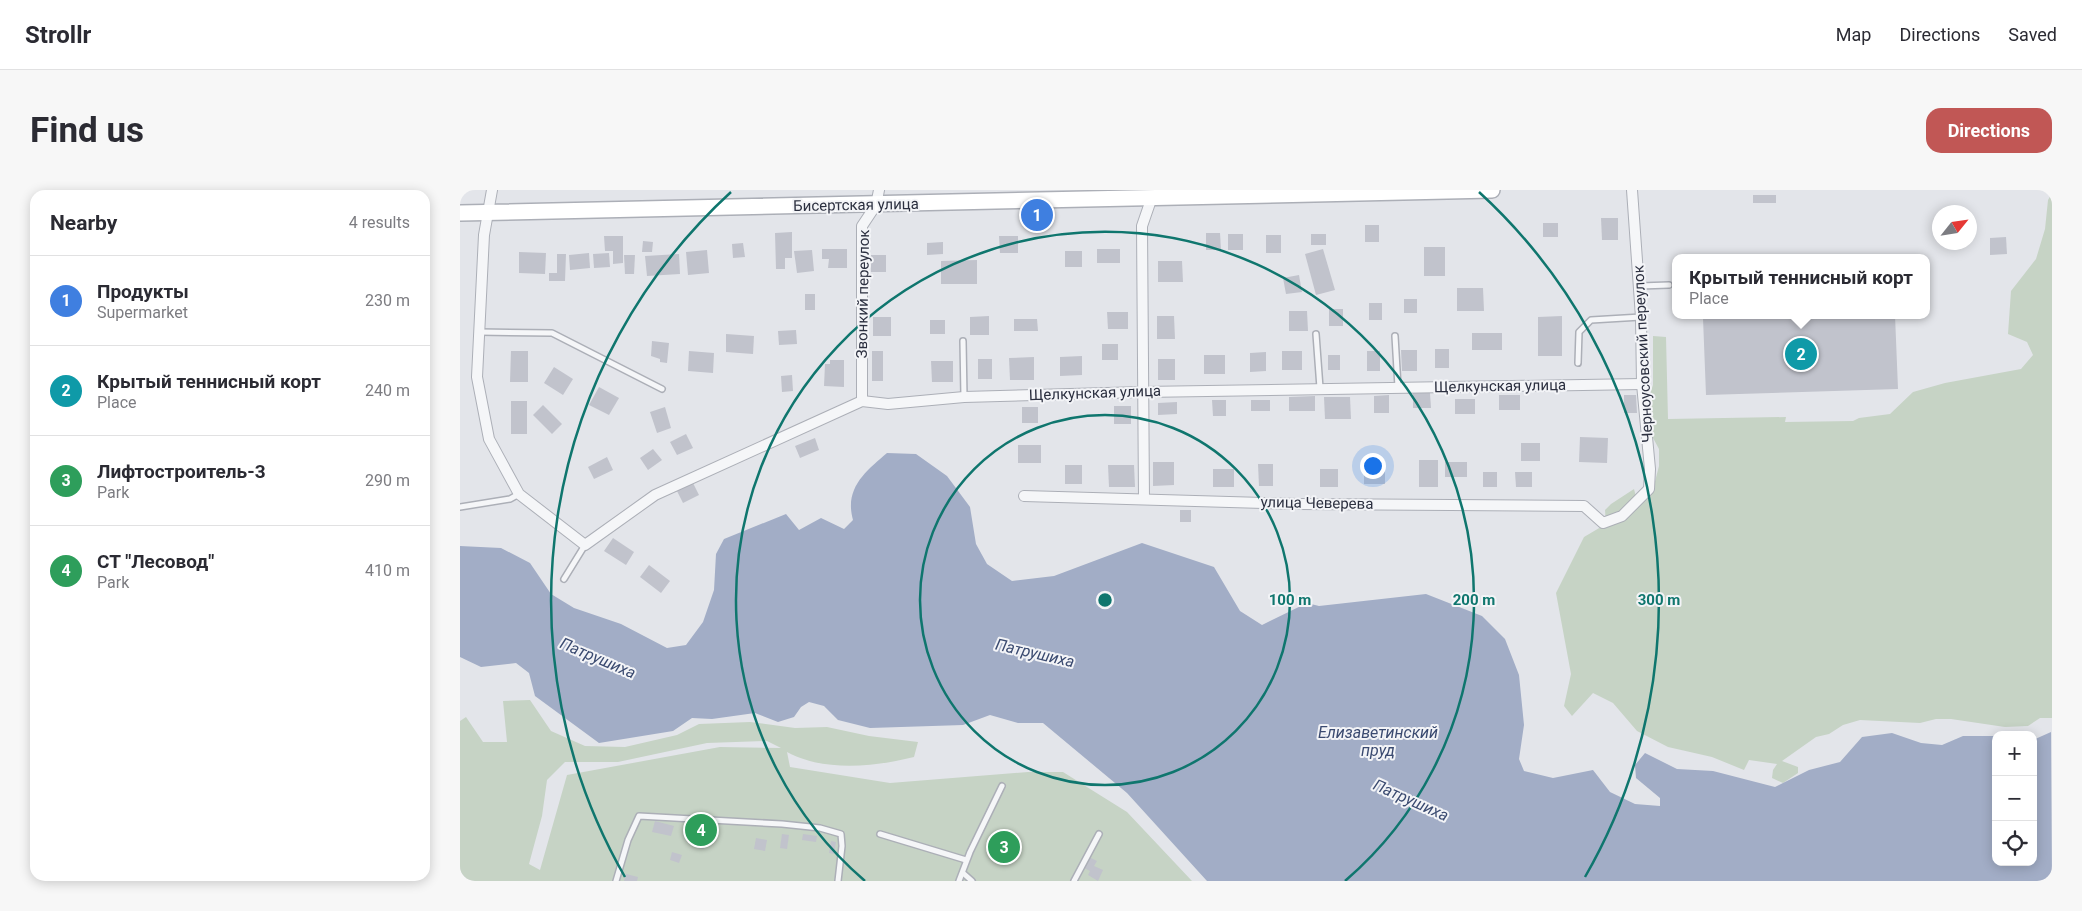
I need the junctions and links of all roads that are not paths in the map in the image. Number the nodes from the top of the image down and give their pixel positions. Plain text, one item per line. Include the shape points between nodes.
1 (492, 190) edge
2 (1492, 190) edge
3 (1632, 190) edge
4 (1152, 194) edge
5 (877, 197) edge
6 (460, 213) edge
7 (489, 213) junction
8 (1669, 285) dead end
9 (1640, 286) junction
10 (1642, 318) junction
11 (478, 332) junction
12 (1316, 334) dead end
13 (1395, 336) dead end
14 (963, 341) dead end
15 (1578, 363) dead end
16 (1642, 384) junction
17 (1398, 387) junction
18 (1320, 388) junction
19 (662, 390) dead end
20 (1143, 392) junction
21 (964, 397) junction
22 (862, 400) junction
23 (519, 494) junction
24 (1024, 496) dead end
25 (1144, 499) junction
26 (460, 507) edge
27 (1603, 523) joint
28 (586, 545) junction
29 (564, 579) dead end
30 (1002, 786) dead end
31 (880, 834) dead end
32 (1099, 834) dead end
33 (966, 860) junction
34 (962, 873) junction
35 (616, 881) edge
36 (838, 881) edge
37 (959, 881) edge
38 (972, 881) edge
39 (1074, 881) edge

1 - 7 street
2 - 4 main road, Бисертская улица
3 - 9 street, Черноусовский переулок
4 - 5 main road, Бисертская улица
4 - 20 street via 1142,226
5 - 7 main road, Бисертская улица
5 - 22 street, Звонкий переулок via 862,226
6 - 7 main road, Бисертская улица
7 - 11 street via 484,234
8 - 9 lane
9 - 10 street, Черноусовский переулок
10 - 15 lane via 1591,320 1579,332
10 - 16 street, Черноусовский переулок
11 - 19 lane via 552,333
11 - 23 street via 477,377 489,439
12 - 18 lane
13 - 17 lane
14 - 21 lane
16 - 17 street, Щелкунская улица
16 - 27 street, Черноусовский переулок via 1650,469 1648,489 1622,516
17 - 18 street, Щелкунская улица
18 - 20 street, Щелкунская улица
20 - 21 street, Щелкунская улица
20 - 25 street
21 - 22 street, Щелкунская улица via 888,404
22 - 28 street via 654,495
23 - 26 lane via 510,499
23 - 28 street
24 - 25 street, улица Чеверева
25 - 27 street, улица Чеверева via 1299,504 1584,506
28 - 29 lane
30 - 33 lane
31 - 33 lane
32 - 39 lane
33 - 34 lane
34 - 37 lane
34 - 38 lane
35 - 36 lane via 639,816 801,826 841,834

